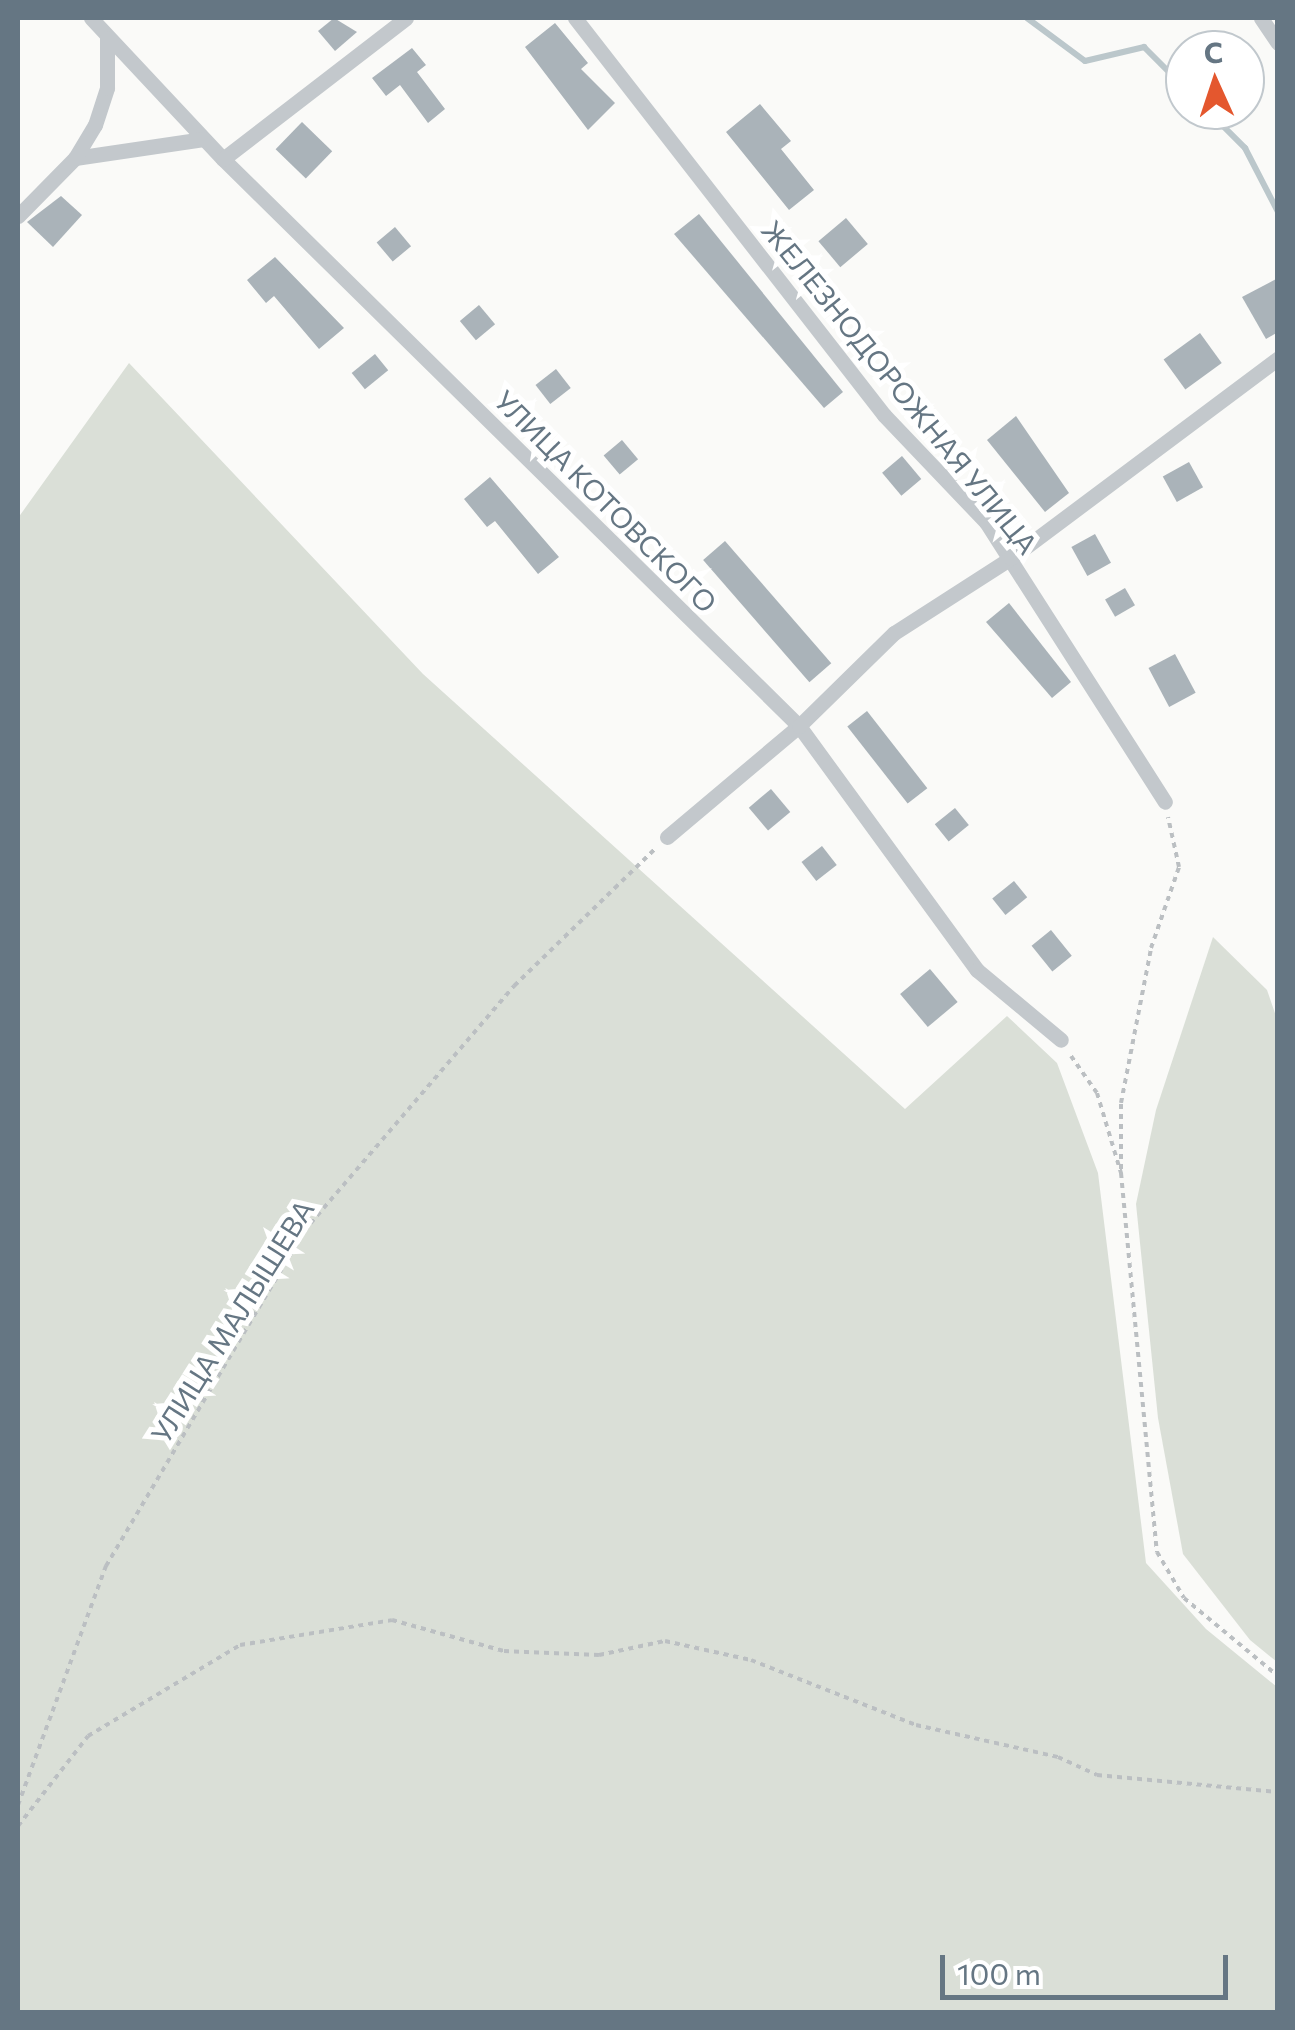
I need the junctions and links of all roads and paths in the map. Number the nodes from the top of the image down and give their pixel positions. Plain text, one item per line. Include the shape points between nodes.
1 (91, 18) edge
2 (406, 18) edge
3 (575, 18) edge
4 (1262, 18) edge
5 (108, 38) junction
6 (1278, 43) edge
7 (204, 139) junction
8 (75, 158) junction
9 (222, 159) junction
10 (18, 216) edge
11 (1278, 358) edge
12 (1011, 558) junction
13 (799, 726) junction
14 (1166, 802) joint
15 (667, 837) joint
16 (1060, 1040) joint
17 (1121, 1173) junction
18 (1278, 1676) edge
19 (1278, 1792) edge
20 (18, 1806) edge
21 (18, 1826) edge

1 - 5 street, УЛИЦА КОТОВСКОГО
2 - 9 street
3 - 12 street, ЖЕЛЕЗНОДОРОЖНАЯ УЛИЦА via 884,415
4 - 6 street
5 - 7 street, УЛИЦА КОТОВСКОГО
5 - 8 street via 107,88
7 - 8 street
7 - 9 street, УЛИЦА КОТОВСКОГО
8 - 10 street
9 - 13 street, УЛИЦА КОТОВСКОГО
11 - 12 street
12 - 13 street via 894,632
12 - 14 street, ЖЕЛЕЗНОДОРОЖНАЯ УЛИЦА
13 - 15 street
13 - 16 street, УЛИЦА КОТОВСКОГО via 977,970
14 - 17 path via 1179,867 1151,948 1125,1084
15 - 20 path, УЛИЦА МАЛЫШЕВА via 514,986 304,1232 106,1566
16 - 17 path via 1096,1093
17 - 18 path via 1157,1552 1184,1598
19 - 21 path via 1097,1775 1058,1757 916,1725 751,1660 666,1641 599,1656 504,1651 392,1620 240,1645 88,1736

